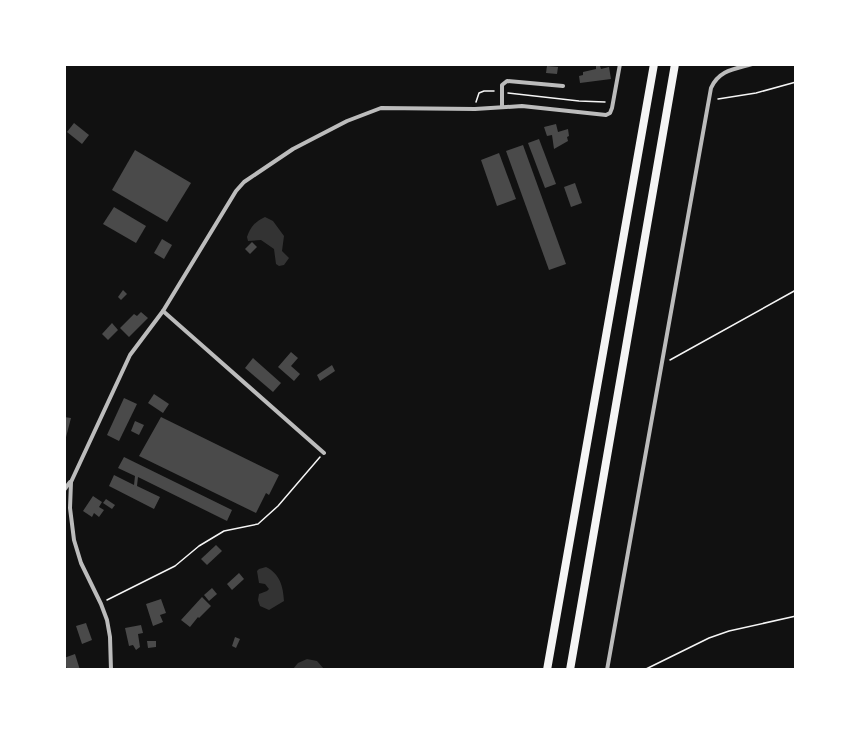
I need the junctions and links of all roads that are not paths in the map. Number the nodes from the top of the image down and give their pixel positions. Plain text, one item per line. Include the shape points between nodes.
1 (620, 64) edge
2 (654, 64) edge
3 (675, 64) edge
4 (752, 64) edge
5 (563, 86) dead end
6 (502, 107) junction
7 (163, 311) junction
8 (324, 453) road end
9 (71, 482) junction
10 (64, 490) edge
11 (111, 669) edge
12 (547, 669) edge
13 (570, 669) edge
14 (607, 669) edge

1 - 6 street via 612,108 606,115
2 - 12 highway
3 - 13 highway
4 - 14 street via 720,75 711,88
5 - 6 street via 507,81 502,85
6 - 7 street via 381,108 347,120 293,149 236,191
7 - 8 street
7 - 9 street via 124,365
9 - 10 street
9 - 11 street via 74,540 101,603 110,637

